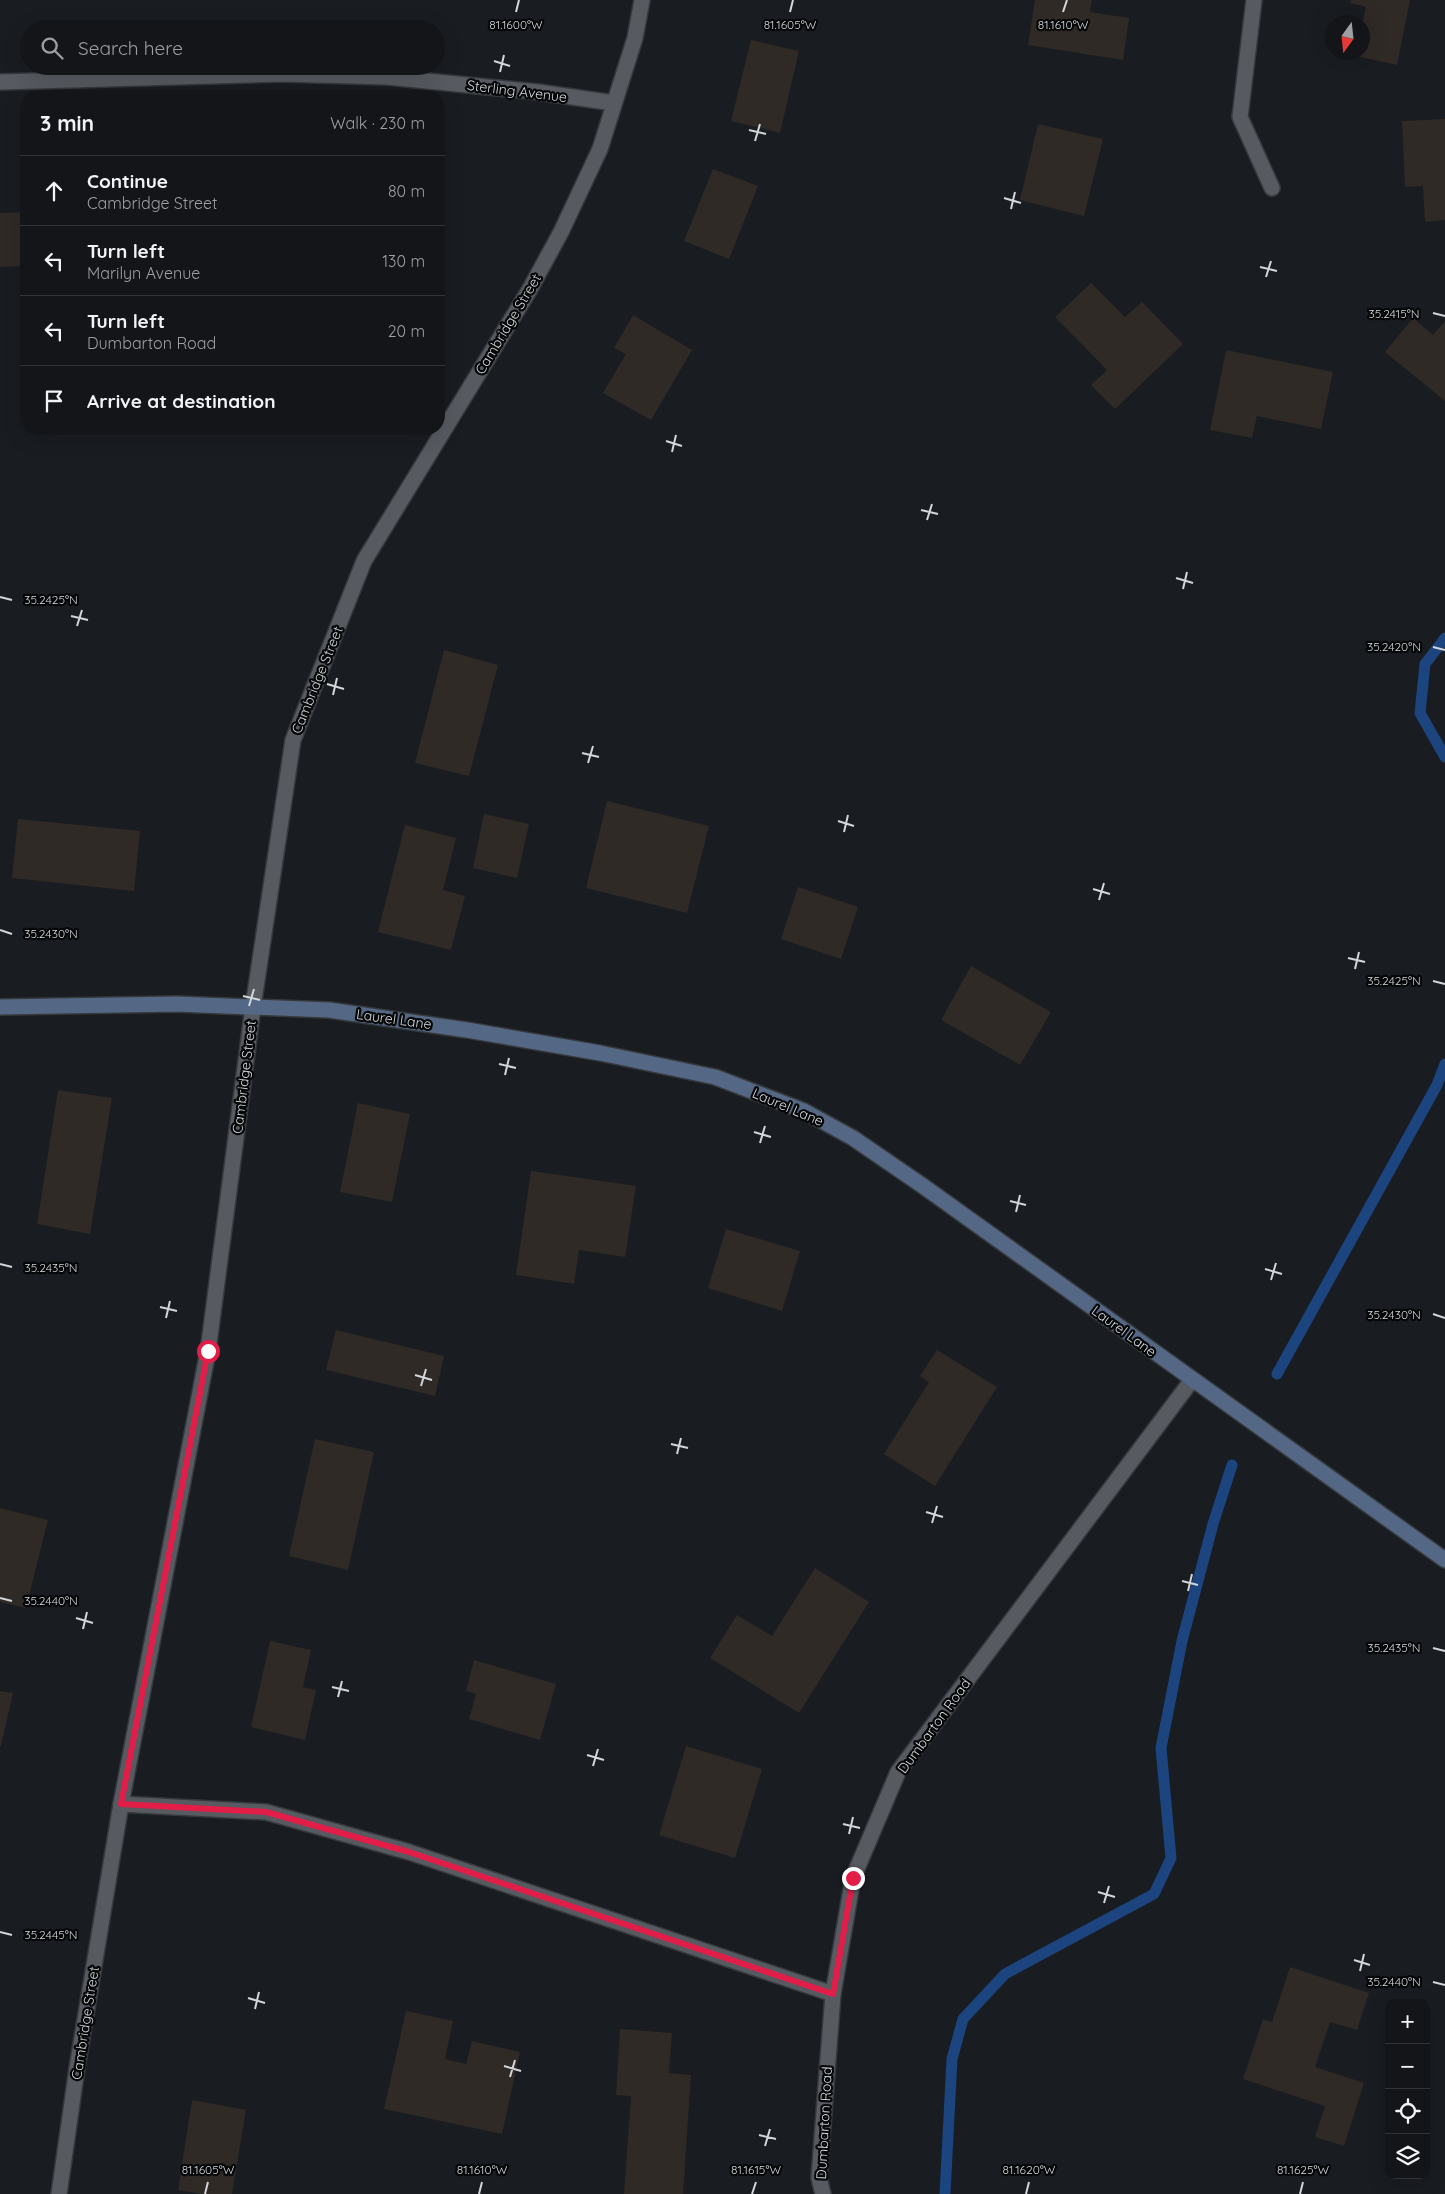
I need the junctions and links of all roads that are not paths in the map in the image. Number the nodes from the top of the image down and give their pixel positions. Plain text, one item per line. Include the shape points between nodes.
1 (642, 0) edge
2 (1254, 0) edge
3 (247, 75) edge
4 (317, 75) edge
5 (0, 82) edge
6 (614, 103) junction
7 (1272, 188) dead end
8 (445, 428) edge
9 (441, 435) edge
10 (0, 1007) edge
11 (253, 1007) junction
12 (1192, 1380) junction
13 (1445, 1560) edge
14 (121, 1804) junction
15 (833, 1994) junction
16 (59, 2194) edge
17 (823, 2194) edge

1 - 6 street, Cambridge Street via 635,38
2 - 7 street via 1240,116
3 - 5 street, Sterling Avenue
4 - 6 street, Sterling Avenue via 387,77
6 - 8 street, Cambridge Street via 600,149 552,249
9 - 11 street, Cambridge Street via 364,561 293,740
10 - 11 street, Laurel Lane via 176,1004
11 - 12 street, Laurel Lane via 329,1010 600,1053 715,1077 804,1111 852,1138 924,1186
11 - 14 street, Cambridge Street via 208,1351
12 - 13 street, Laurel Lane
12 - 15 street, Dumbarton Road via 898,1772 853,1878
14 - 15 street via 266,1812 409,1852
14 - 16 street, Cambridge Street
15 - 17 street, Dumbarton Road via 819,2178

